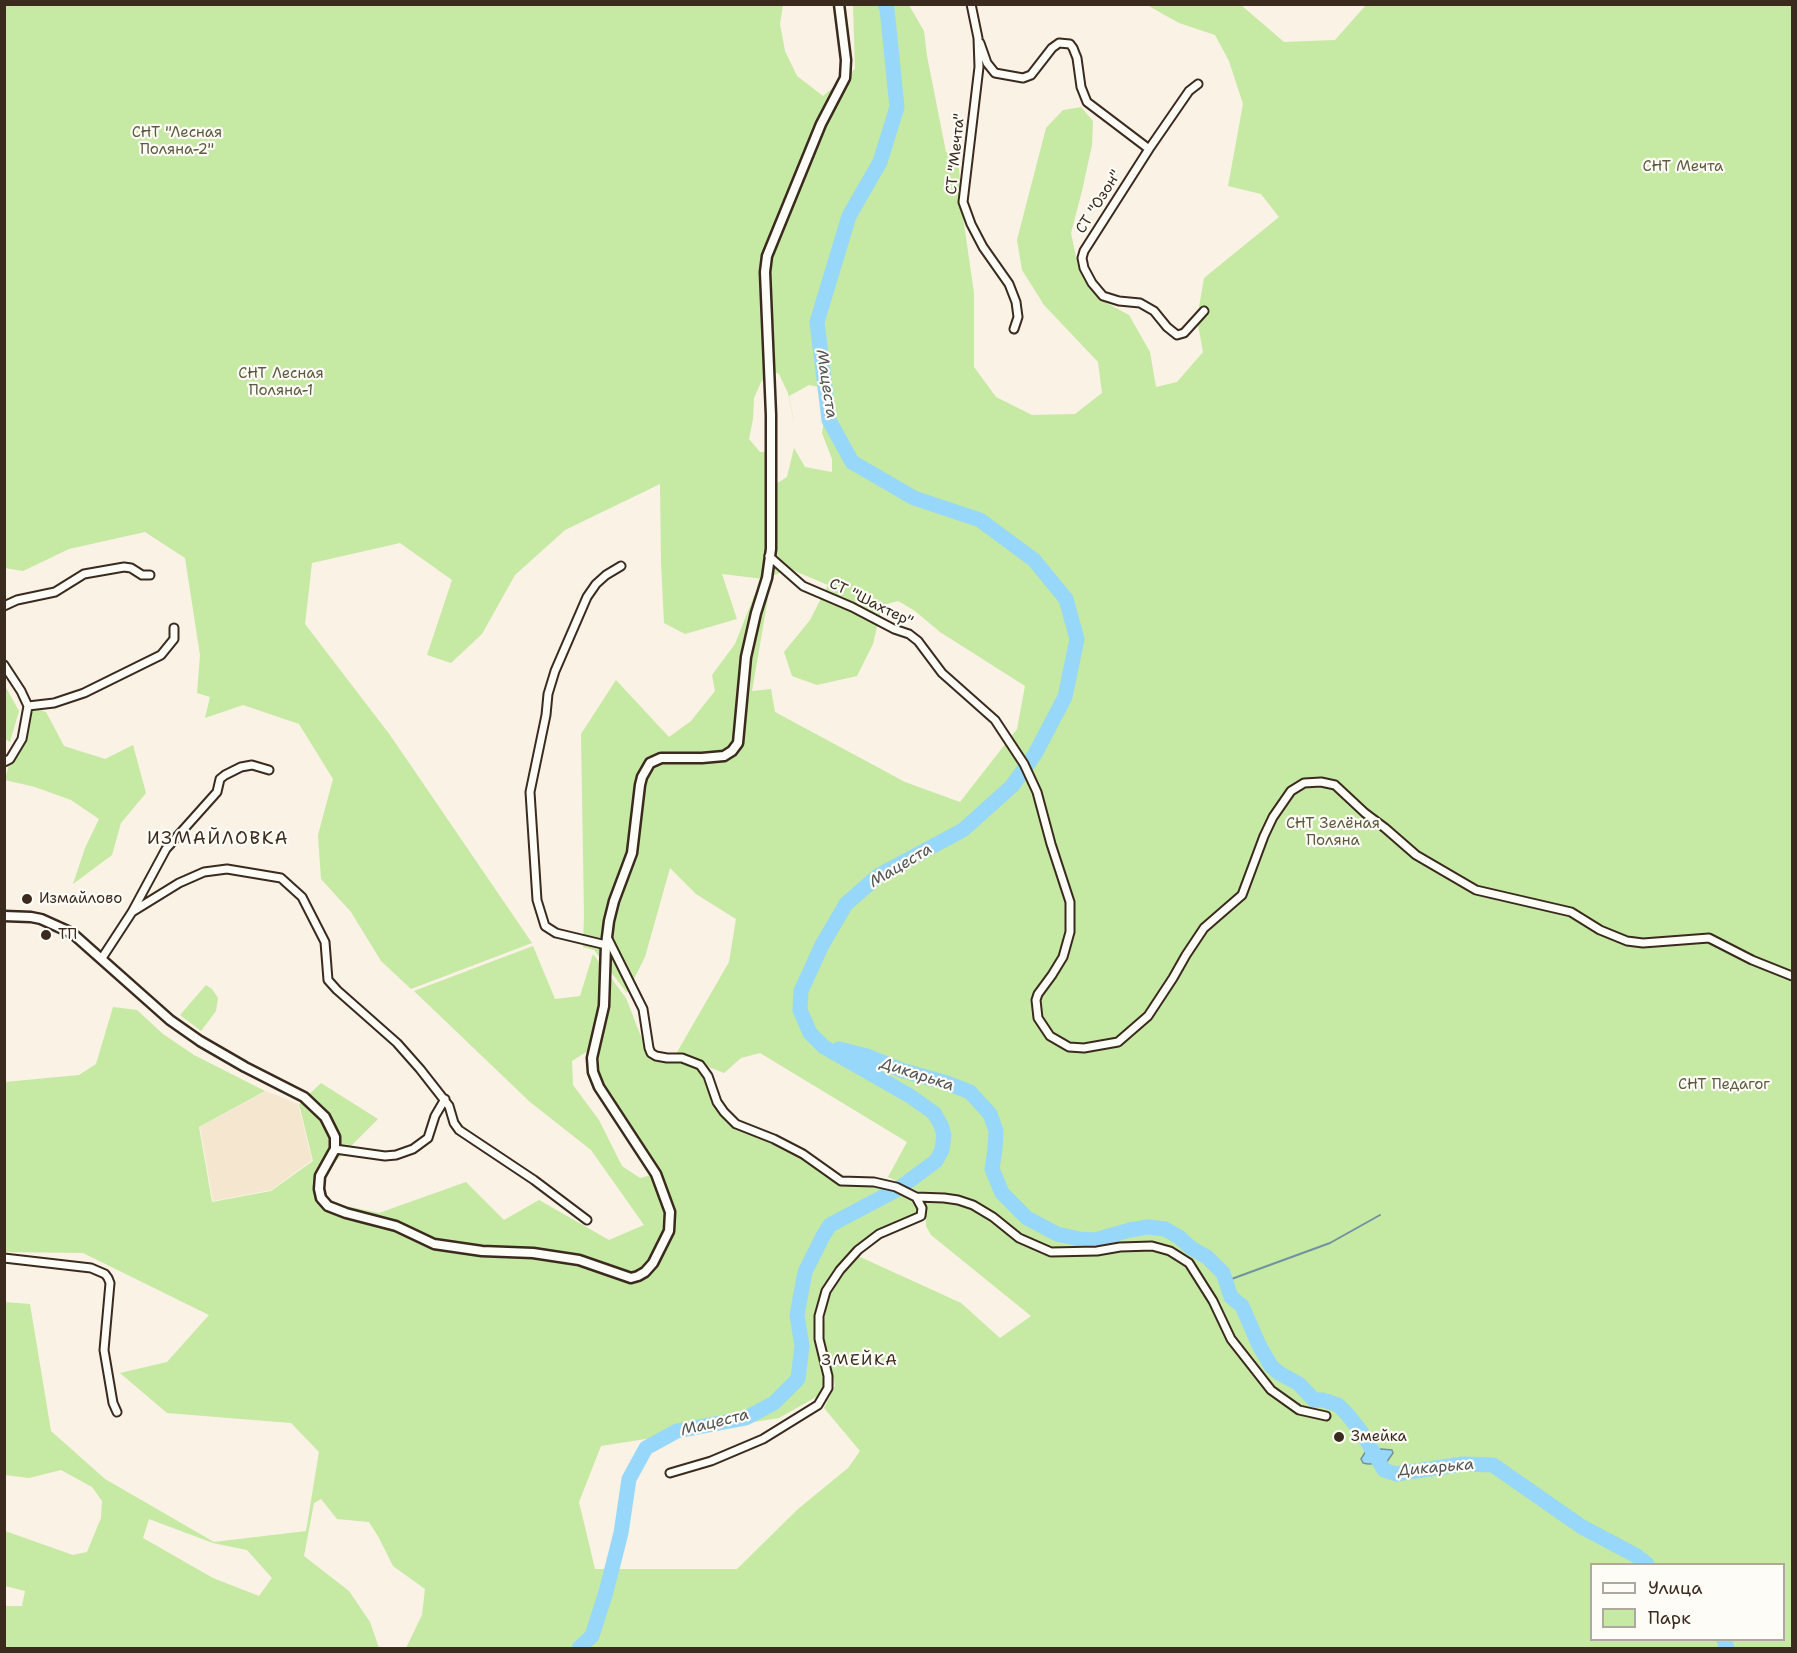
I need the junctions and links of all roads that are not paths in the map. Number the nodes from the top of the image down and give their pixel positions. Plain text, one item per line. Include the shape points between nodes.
1 (839, 4) edge
2 (971, 4) edge
3 (978, 38) junction
4 (1198, 84) dead end
5 (1149, 149) junction
6 (1204, 311) dead end
7 (1014, 329) dead end
8 (769, 556) junction
9 (621, 566) dead end
10 (150, 575) dead end
11 (4, 606) edge
12 (174, 628) dead end
13 (4, 665) edge
14 (28, 706) junction
15 (4, 762) edge
16 (269, 770) dead end
17 (132, 912) junction
18 (4, 916) edge
19 (606, 941) junction
20 (102, 958) junction
21 (1792, 976) edge
22 (445, 1099) junction
23 (335, 1149) junction
24 (916, 1197) junction
25 (587, 1220) dead end
26 (4, 1258) edge
27 (117, 1412) dead end
28 (1326, 1416) dead end
29 (670, 1473) dead end

1 - 8 street via 845,78 821,124 767,256
2 - 3 street, СТ "Мечта"
3 - 5 street via 987,63 995,72 1023,78 1031,75 1052,48 1059,43 1070,44 1087,102
3 - 7 street, СТ "Мечта" via 979,67 963,202 983,247 1010,284 1018,317
4 - 5 street, СТ "Озон"
5 - 6 street, СТ "Озон" via 1084,251 1084,268 1103,296 1140,303 1154,311 1177,335 1184,333
8 - 19 street via 746,657 738,743 724,756 661,758 650,763 640,785 632,853 614,901
8 - 21 street, СТ "Шахтер" via 803,586 909,634 942,673 995,720 1024,764 1037,792 1070,902 1070,932 1063,957 1038,994 1038,1018 1050,1036 1069,1047 1118,1042 1148,1016 1204,928 1242,895 1273,817 1291,791 1304,783 1335,785 1416,855 1476,890 1571,912 1627,941 1709,938
9 - 19 street via 596,584 587,597 555,671 530,792 537,900 545,926 556,933
10 - 11 street via 124,567 84,574 55,592
12 - 14 street via 174,639 160,655 84,693
13 - 14 street
14 - 15 street via 22,739
16 - 17 street via 252,765 241,767 220,779 218,792 166,849
17 - 20 street
17 - 22 street via 204,872 227,869 281,878 302,897 325,942 328,980 397,1042
18 - 20 street via 41,919 72,933
19 - 23 street via 604,1006 592,1058 593,1072 598,1087 656,1174 670,1212 669,1231 645,1272 631,1278 579,1260 434,1244 396,1226 328,1206 321,1198 320,1176
19 - 24 street via 643,1009 651,1053 700,1065 717,1102 736,1124 803,1154 841,1181 896,1186
20 - 23 street via 170,1020 200,1041 304,1097 325,1117 335,1137
22 - 23 street via 428,1138 413,1149 385,1156
22 - 25 street via 459,1130
24 - 28 street via 973,1205 1019,1238 1051,1251 1152,1246 1170,1251 1189,1263 1213,1300 1231,1339 1271,1390 1299,1410
24 - 29 street via 922,1208 921,1216 879,1234 858,1250 826,1291 819,1316 819,1339 828,1389 818,1405 763,1439
26 - 27 street via 91,1268 108,1278 104,1350

